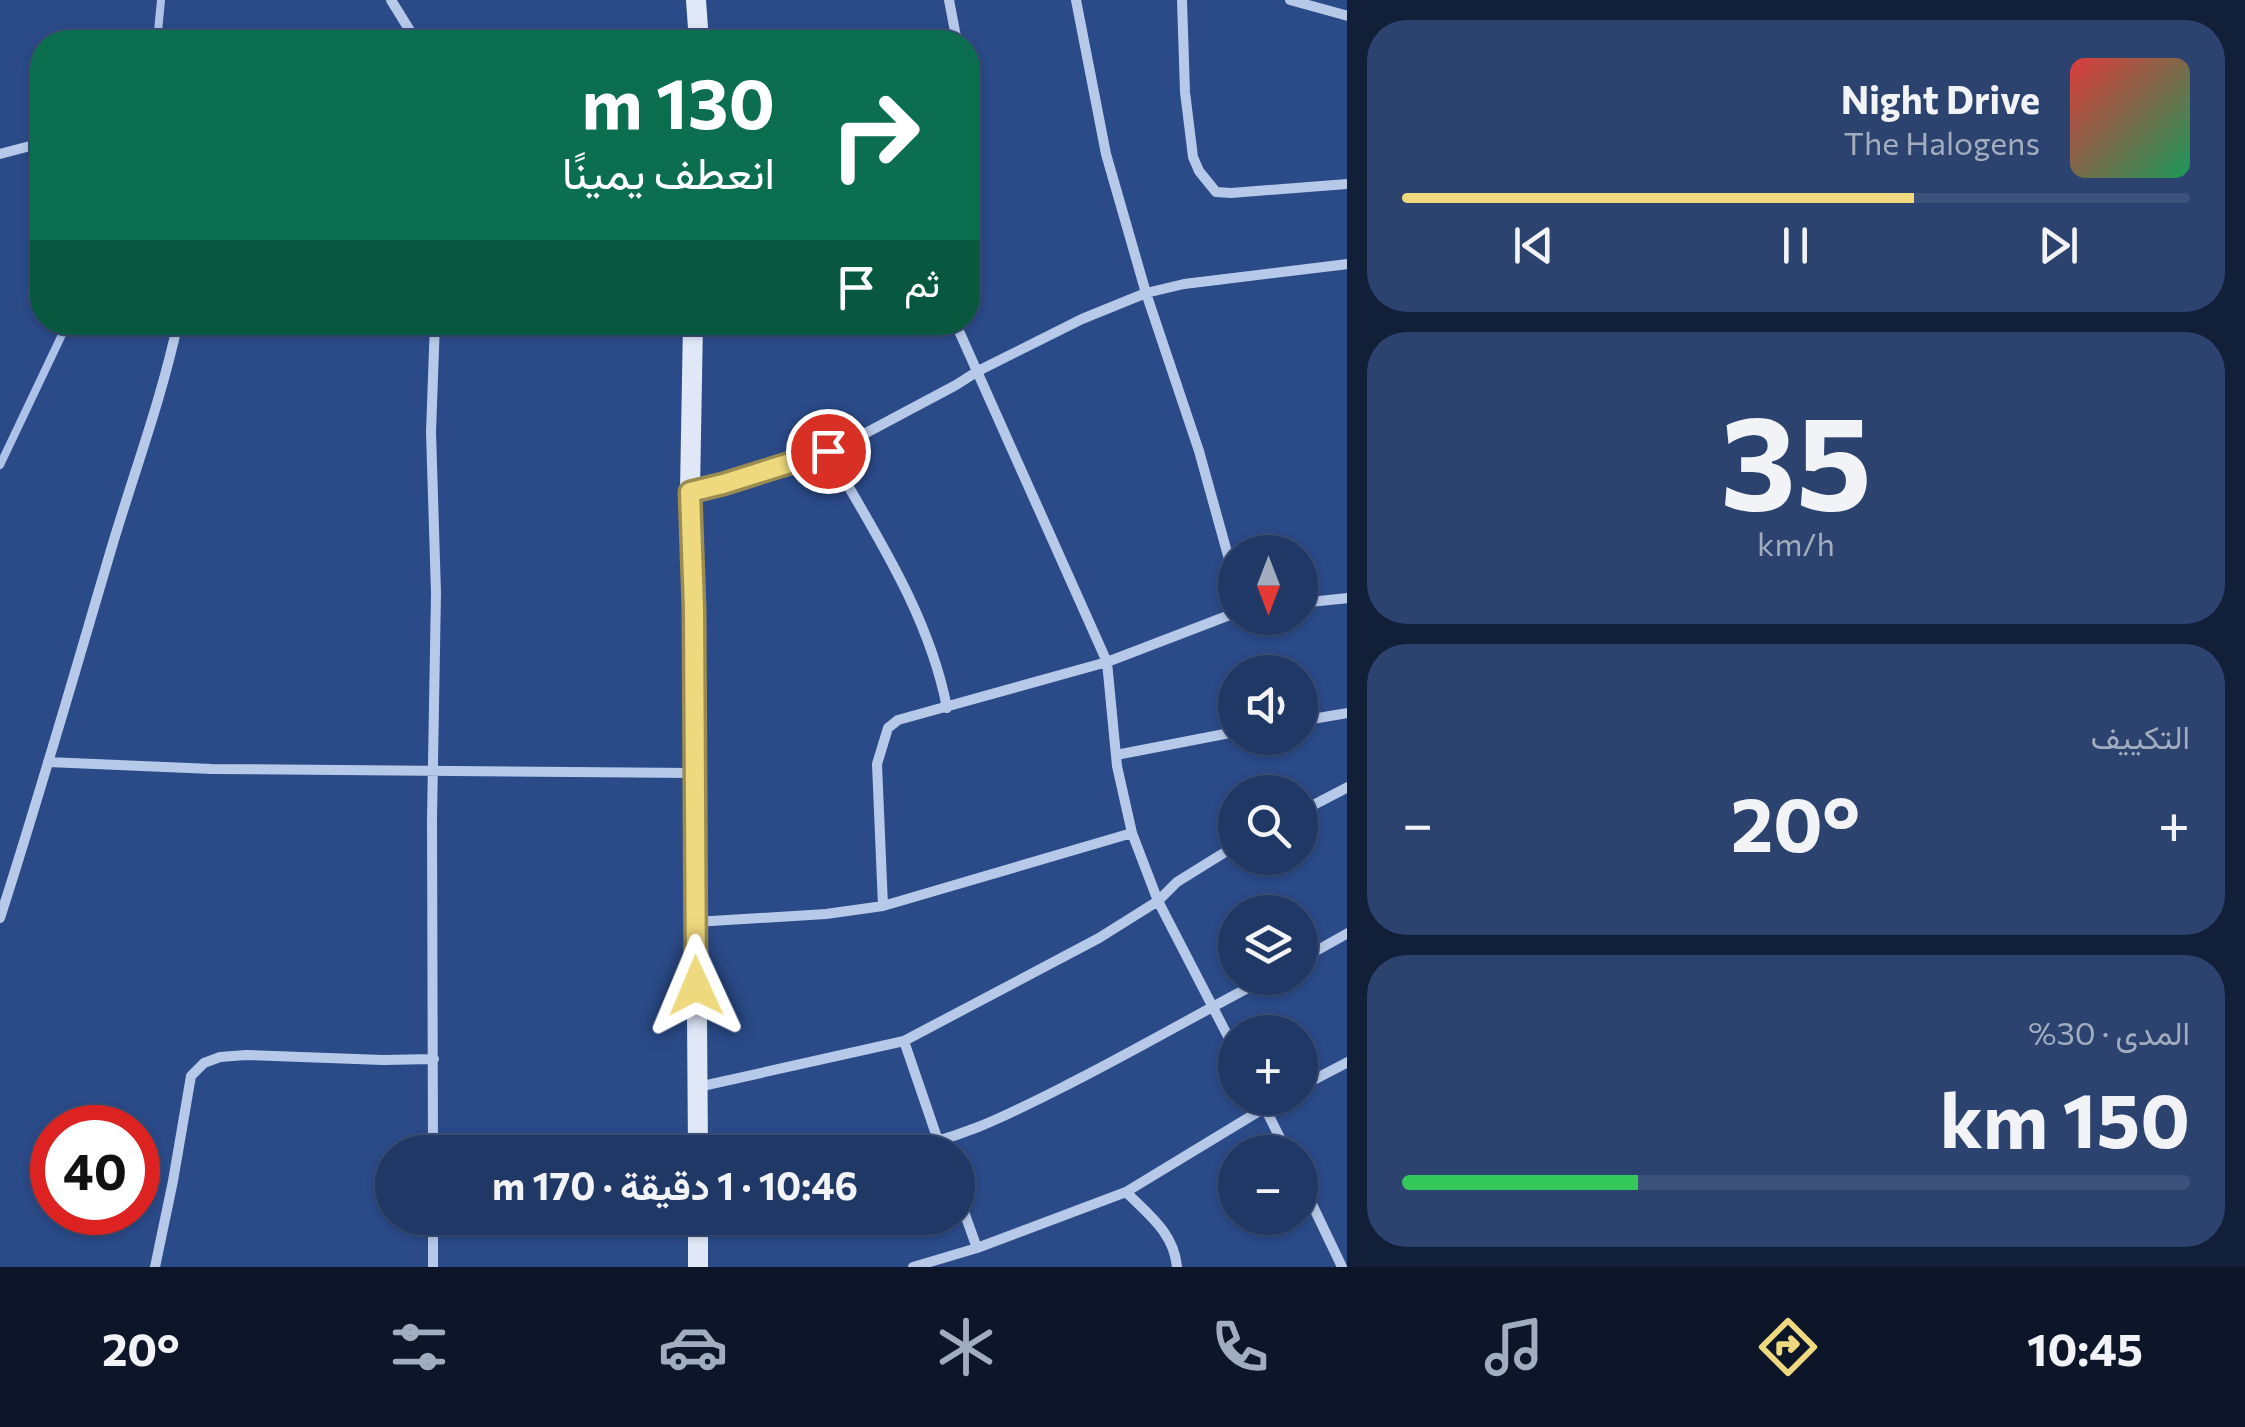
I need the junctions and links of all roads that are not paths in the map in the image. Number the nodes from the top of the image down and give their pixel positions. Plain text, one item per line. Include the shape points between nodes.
1 (391, 0) edge
2 (696, 0) edge
3 (950, 0) edge
4 (1076, 0) edge
5 (1182, 0) edge
6 (1290, 0) edge
7 (1347, 16) edge
8 (410, 30) edge
9 (699, 30) edge
10 (955, 30) edge
11 (30, 146) edge
12 (0, 154) edge
13 (1347, 184) edge
14 (1347, 264) edge
15 (1146, 293) junction
16 (175, 335) edge
17 (435, 335) edge
18 (693, 335) edge
19 (962, 335) edge
20 (978, 370) junction
21 (828, 451) junction
22 (690, 492) junction
23 (1222, 535) edge
24 (1347, 598) edge
25 (1318, 602) edge
26 (1218, 619) edge
27 (1107, 662) junction
28 (947, 708) junction
29 (1347, 713) edge
30 (1318, 718) edge
31 (1218, 735) edge
32 (1116, 755) junction
33 (48, 762) junction
34 (433, 770) junction
35 (694, 774) junction
36 (1347, 788) edge
37 (1318, 803) edge
38 (1132, 834) junction
39 (1218, 857) edge
40 (1158, 901) junction
41 (884, 906) junction
42 (0, 918) edge
43 (695, 922) junction
44 (1347, 934) edge
45 (1318, 950) edge
46 (1233, 995) edge
47 (1211, 1006) junction
48 (1218, 1019) edge
49 (904, 1041) junction
50 (434, 1059) junction
51 (1347, 1063) edge
52 (1318, 1078) edge
53 (697, 1088) junction
54 (1243, 1115) edge
55 (434, 1135) edge
56 (698, 1135) edge
57 (936, 1135) edge
58 (967, 1135) edge
59 (1126, 1192) junction
60 (1318, 1217) edge
61 (434, 1235) edge
62 (698, 1235) edge
63 (972, 1235) edge
64 (977, 1248) junction
65 (155, 1267) edge
66 (433, 1267) edge
67 (698, 1267) edge
68 (913, 1267) edge
69 (1176, 1267) edge
70 (1342, 1267) edge

1 - 8 street
2 - 9 street
3 - 10 street
4 - 15 street via 1106,154
5 - 13 street via 1193,157 1208,184 1231,193
6 - 7 street
11 - 12 street
14 - 15 street
15 - 20 street
15 - 23 street
16 - 33 street
17 - 34 street
18 - 22 street
19 - 20 street
20 - 21 street
20 - 27 street
21 - 22 street
21 - 28 street via 903,584
22 - 35 street
24 - 25 street
26 - 27 street
27 - 28 street
27 - 32 street
28 - 41 street via 898,720 882,743 877,764
29 - 30 street
31 - 32 street
32 - 38 street
33 - 34 street
33 - 42 street
34 - 35 street
34 - 50 street
35 - 43 street
36 - 37 street
38 - 40 street
38 - 41 street
39 - 40 street
40 - 47 street
40 - 49 street
41 - 43 street
43 - 53 street
44 - 45 street
46 - 47 street
47 - 48 street
47 - 58 street
49 - 53 street
49 - 57 street
50 - 55 street
50 - 65 street via 246,1056 204,1063 191,1076
51 - 52 street
53 - 56 street
54 - 59 street
59 - 64 street
59 - 69 street via 1168,1236
60 - 70 street
61 - 66 street
62 - 67 street
63 - 64 street
64 - 68 street

